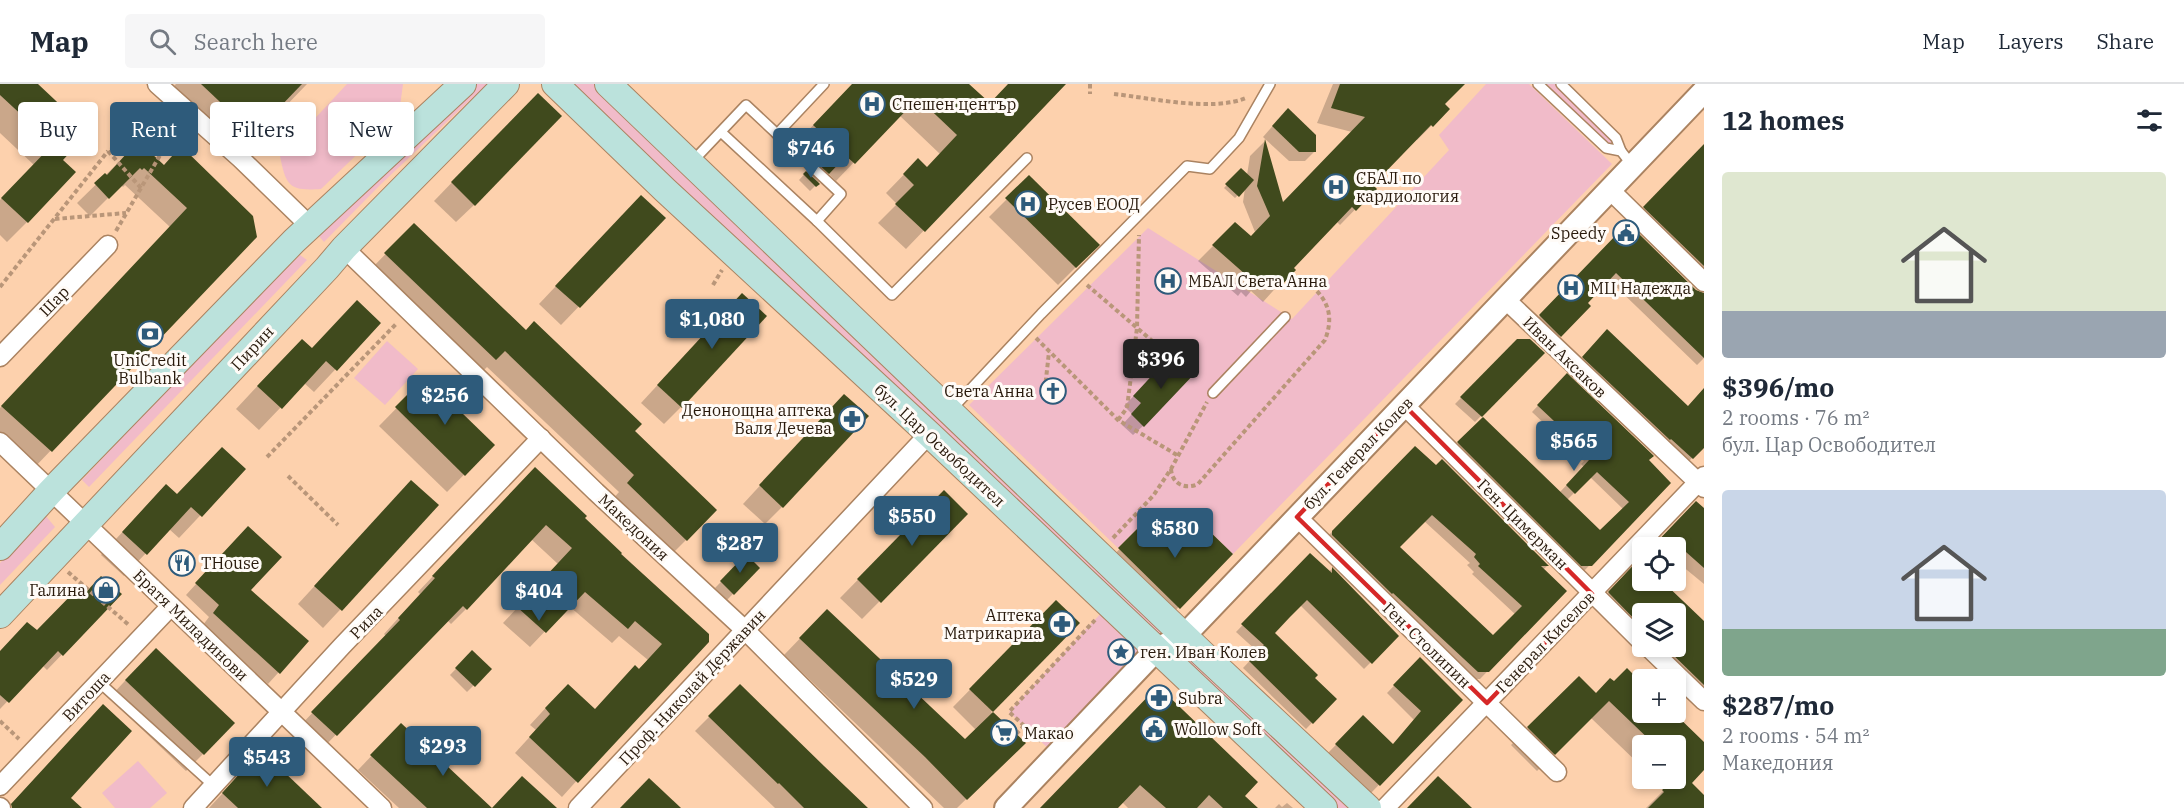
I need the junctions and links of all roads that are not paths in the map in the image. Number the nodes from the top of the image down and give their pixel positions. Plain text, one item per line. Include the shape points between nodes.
1 (463, 84) edge
2 (506, 84) edge
3 (555, 84) edge
4 (608, 84) edge
5 (824, 84) edge
6 (1270, 84) edge
7 (1538, 84) edge
8 (1561, 84) edge
9 (160, 85) edge
10 (1704, 91) edge
11 (721, 132) junction
12 (777, 134) junction
13 (1027, 158) dead end
14 (1627, 158) junction
15 (690, 164) junction
16 (665, 190) junction
17 (1610, 190) junction
18 (817, 221) junction
19 (310, 227) junction
20 (108, 245) road end
21 (344, 248) junction
22 (1704, 282) edge
23 (1505, 300) junction
24 (1285, 317) dead end
25 (0, 357) edge
26 (1213, 393) road end
27 (1404, 405) junction
28 (950, 412) junction
29 (929, 434) junction
30 (541, 438) junction
31 (0, 442) edge
32 (1702, 482) edge
33 (51, 491) junction
34 (1297, 517) junction
35 (87, 524) junction
36 (0, 547) edge
37 (1592, 594) junction
38 (171, 606) junction
39 (0, 615) edge
40 (745, 630) junction
41 (1632, 632) edge
42 (1184, 636) junction
43 (1157, 649) junction
44 (1658, 657) edge
45 (99, 682) junction
46 (1704, 701) edge
47 (1487, 703) junction
48 (282, 712) junction
49 (1557, 772) dead end
50 (0, 786) edge
51 (214, 786) junction
52 (193, 808) edge
53 (382, 808) edge
54 (578, 808) edge
55 (923, 808) edge
56 (1006, 808) edge
57 (1324, 808) edge
58 (1368, 808) edge
59 (1385, 808) edge

1 - 19 main road
2 - 21 main road, Пирин
3 - 16 main road, бул. Цар Освободител
4 - 15 main road, бул. Цар Освободител
5 - 12 lane
6 - 28 lane via 1239,138 1210,169 1188,166
7 - 14 lane via 1606,148
8 - 14 lane via 1616,138
9 - 19 street
10 - 14 street, бул. Генерал Колев
11 - 12 lane via 746,105
11 - 15 lane
11 - 18 lane
12 - 18 lane via 842,194
13 - 18 lane via 892,295
14 - 17 street, бул. Генерал Колев
15 - 16 main road
15 - 28 main road, бул. Цар Освободител
16 - 29 main road, бул. Цар Освободител
17 - 22 street
17 - 23 street, бул. Генерал Колев
19 - 33 main road
20 - 25 street, Шар
21 - 30 street, Македония
21 - 35 main road, Пирин
23 - 27 street, бул. Генерал Колев
23 - 32 street, Иван Аксаков
24 - 26 lane
27 - 34 street, бул. Генерал Колев
27 - 37 street, Ген. Цимерман
28 - 42 main road, бул. Цар Освободител
29 - 40 street, Проф. Николай Державин
29 - 43 main road, бул. Цар Освободител
30 - 40 street, Македония
30 - 48 street, Рила
31 - 33 street, Братя Миладинови
32 - 37 street, Генерал Киселов
33 - 35 street, Братя Миладинови
33 - 36 main road
34 - 42 street, бул. Генерал Колев
34 - 47 street, Ген. Столипин
35 - 38 street, Братя Миладинови
35 - 39 main road, Пирин
37 - 41 street, Ген. Цимерман
37 - 47 street, Генерал Киселов
38 - 45 street, Витоша
38 - 48 street, Братя Миладинови
40 - 54 street, Проф. Николай Державин
40 - 55 street, Македония
42 - 43 street, бул. Генерал Колев
42 - 58 main road, бул. Цар Освободител
43 - 56 street, бул. Генерал Колев
43 - 57 main road, бул. Цар Освободител
44 - 46 street
45 - 50 street, Витоша
45 - 51 lane
47 - 49 street, Ген. Столипин
47 - 59 street, Генерал Киселов
48 - 51 street, Рила
48 - 53 street, Братя Миладинови
51 - 52 street, Рила

